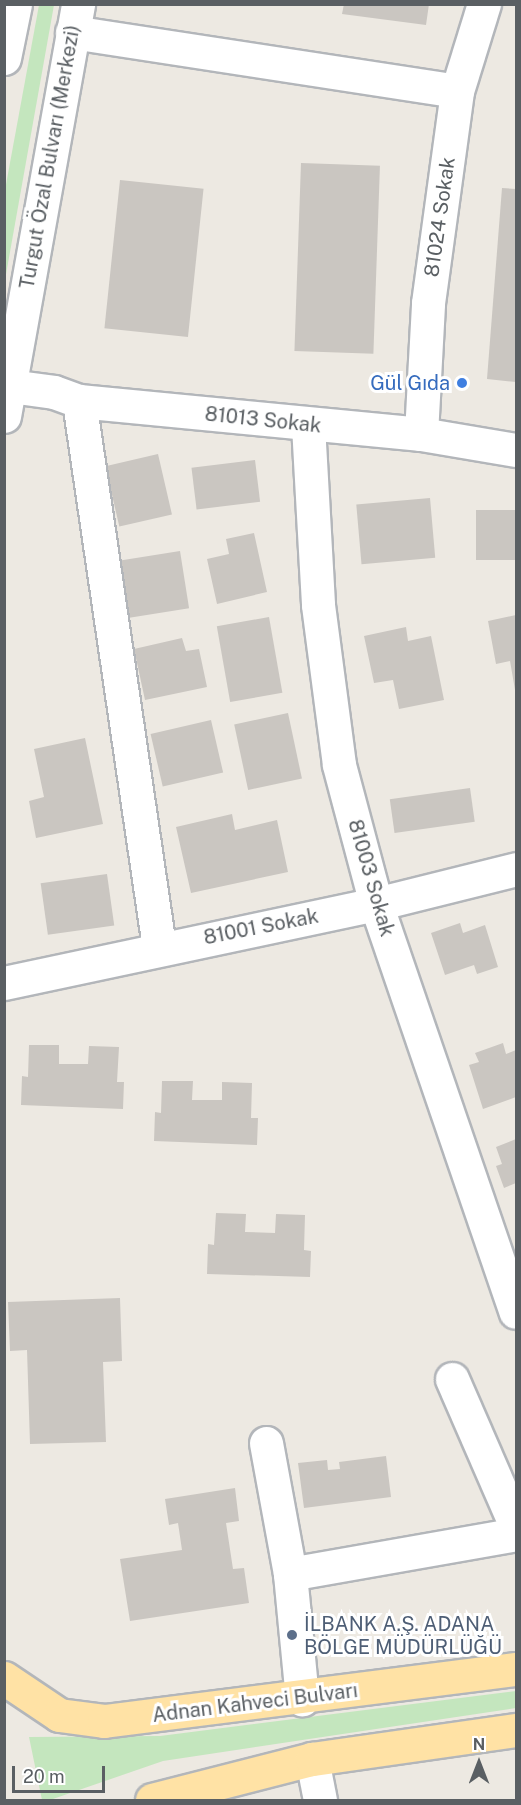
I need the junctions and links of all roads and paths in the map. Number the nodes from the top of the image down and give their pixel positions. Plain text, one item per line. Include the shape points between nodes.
1 (15, 4) edge
2 (483, 4) edge
3 (75, 18) edge
4 (4, 58) edge
5 (457, 91) junction
6 (7, 401) edge
7 (79, 401) junction
8 (308, 425) junction
9 (421, 434) junction
10 (516, 450) edge
11 (516, 868) edge
12 (376, 904) junction
13 (159, 947) junction
14 (4, 983) edge
15 (516, 1312) edge
16 (452, 1379) dead end
17 (266, 1443) dead end
18 (516, 1526) edge
19 (516, 1534) edge
20 (290, 1574) junction
21 (516, 1669) edge
22 (4, 1678) edge
23 (302, 1699) junction
24 (516, 1730) edge
25 (312, 1759) junction
26 (152, 1800) edge
27 (320, 1800) edge

1 - 4 street
2 - 5 street, 81024 Sokak
3 - 5 street
3 - 6 street, Turgut Özal Bulvarı (Merkezi)
5 - 9 street, 81024 Sokak via 428,303
6 - 7 street, 81013 Sokak via 54,392
7 - 8 street, 81013 Sokak
7 - 13 street
8 - 9 street, 81013 Sokak
8 - 12 street, 81003 Sokak via 318,604 339,765
9 - 10 street, 81013 Sokak
11 - 12 street, 81001 Sokak
12 - 13 street, 81001 Sokak
12 - 15 street, 81003 Sokak
13 - 14 street, 81001 Sokak
16 - 18 street
17 - 20 street
19 - 20 street
20 - 23 street
21 - 23 main road, Adnan Kahveci Bulvarı
22 - 23 main road, Adnan Kahveci Bulvarı via 59,1715 104,1721
24 - 25 main road
25 - 26 main road
25 - 27 street

